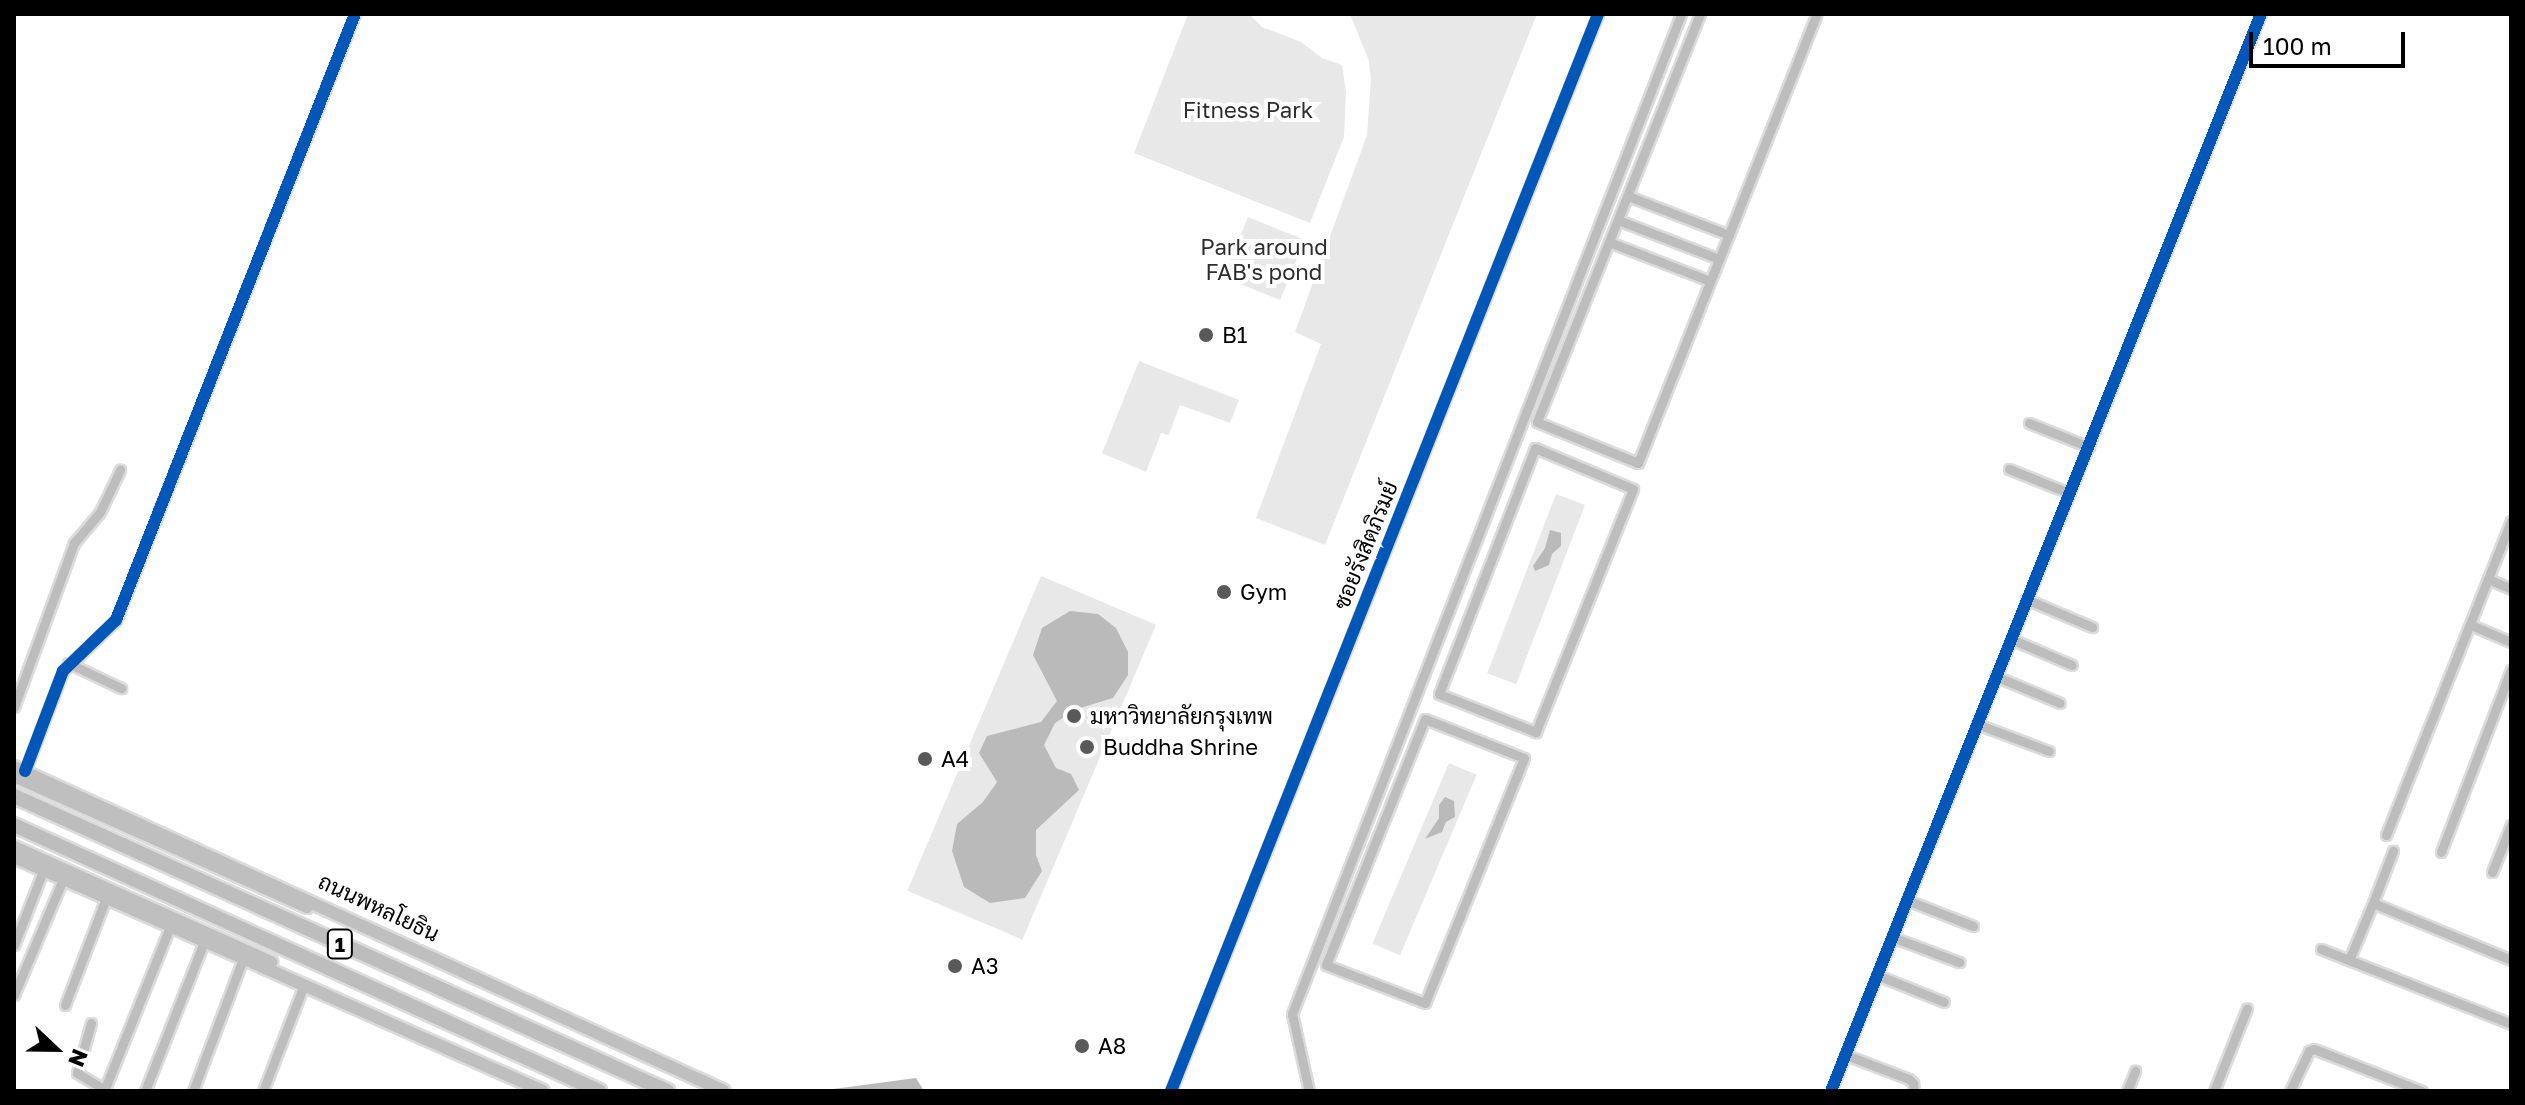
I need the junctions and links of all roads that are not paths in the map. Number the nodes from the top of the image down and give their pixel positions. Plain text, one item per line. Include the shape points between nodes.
1 (355, 14) edge
2 (1598, 14) edge
3 (1681, 14) edge
4 (1700, 14) edge
5 (1817, 14) edge
6 (2261, 14) edge
7 (1628, 196) junction
8 (1618, 220) junction
9 (1729, 235) junction
10 (1609, 242) junction
11 (1719, 259) junction
12 (1582, 264) junction
13 (1598, 270) junction
14 (1710, 281) junction
15 (2029, 423) dead end
16 (2089, 447) junction
17 (2009, 469) dead end
18 (120, 470) dead end
19 (2069, 493) junction
20 (2511, 521) edge
21 (1465, 566) junction
22 (1485, 574) junction
23 (2488, 579) junction
24 (2511, 589) edge
25 (2026, 599) junction
26 (2471, 625) junction
27 (2092, 627) dead end
28 (2011, 639) junction
29 (2511, 642) edge
30 (68, 663) junction
31 (2072, 665) dead end
32 (2511, 670) edge
33 (1995, 676) junction
34 (121, 688) dead end
35 (2060, 703) dead end
36 (14, 707) edge
37 (1977, 724) junction
38 (2049, 751) dead end
39 (18, 771) edge
40 (14, 796) edge
41 (14, 825) edge
42 (2511, 825) edge
43 (1359, 835) junction
44 (2386, 835) dead end
45 (1375, 841) junction
46 (14, 847) edge
47 (2393, 851) dead end
48 (2441, 852) dead end
49 (14, 857) edge
50 (43, 871) junction
51 (2492, 872) dead end
52 (63, 879) junction
53 (106, 898) junction
54 (1907, 900) junction
55 (2373, 903) junction
56 (1973, 926) dead end
57 (170, 927) junction
58 (1892, 937) junction
59 (204, 942) junction
60 (14, 945) edge
61 (2321, 949) dead end
62 (243, 959) junction
63 (2349, 960) junction
64 (2511, 960) edge
65 (1959, 962) dead end
66 (1877, 975) junction
67 (481, 978) junction
68 (304, 985) junction
69 (14, 995) edge
70 (1944, 1002) dead end
71 (65, 1005) dead end
72 (2247, 1008) dead end
73 (91, 1023) dead end
74 (2511, 1024) edge
75 (442, 1046) junction
76 (1846, 1055) junction
77 (2135, 1071) dead end
78 (104, 1090) edge
79 (145, 1091) edge
80 (193, 1091) edge
81 (263, 1091) edge
82 (543, 1091) edge
83 (599, 1091) edge
84 (667, 1091) edge
85 (724, 1091) edge
86 (1171, 1091) edge
87 (1309, 1091) edge
88 (1831, 1091) edge
89 (1914, 1091) edge
90 (2127, 1091) edge
91 (2214, 1091) edge
92 (2290, 1091) edge
93 (2422, 1091) edge

1 - 30 street via 116,620
2 - 86 street, ซอยรังสิตภิรมย์
3 - 12 street
4 - 7 street
5 - 9 street
6 - 16 street
7 - 8 street
7 - 9 street
8 - 10 street
8 - 11 street
9 - 11 street
10 - 13 street
10 - 14 street
11 - 14 street
12 - 13 street
12 - 21 street
13 - 14 street via 1537,422 1638,463
15 - 16 street
16 - 19 street
17 - 19 street
18 - 36 street via 100,512 74,543
19 - 25 street
20 - 23 street
21 - 22 street
21 - 43 street
22 - 22 street via 1535,448 1633,489 1536,732 1439,694
23 - 24 street
23 - 26 street
25 - 27 street
25 - 28 street
26 - 29 street
26 - 44 street
28 - 31 street
28 - 33 street
30 - 34 street
30 - 39 street
32 - 48 street
33 - 35 street
33 - 37 street
37 - 38 street
37 - 54 street
39 - 67 main road, ถนนพหลโยธิน / 1
39 - 67 main road via 178,852 468,977
40 - 84 highway, 1
41 - 83 highway, 1
42 - 51 street
43 - 45 street
43 - 87 street via 1292,1014
45 - 45 street via 1326,965 1425,1003 1524,758 1425,719
46 - 75 main road via 430,1035
47 - 55 street
49 - 50 main road, 1
50 - 52 main road, 1
50 - 60 street
52 - 53 main road, 1
52 - 69 street
53 - 57 main road, 1
53 - 71 street
54 - 56 street
54 - 58 street
55 - 63 street
55 - 64 street
57 - 59 main road, 1
57 - 78 street
58 - 65 street
58 - 66 street
59 - 62 main road, 1
59 - 79 street
61 - 63 street
62 - 68 main road, 1
62 - 80 street
63 - 74 street
66 - 70 street
66 - 76 street
67 - 85 main road, ถนนพหลโยธิน / 1
68 - 75 main road, 1
68 - 81 street
72 - 91 street
73 - 78 street via 77,1073
75 - 82 main road, 1
76 - 88 street
76 - 89 street via 1909,1079
77 - 90 street
92 - 93 street via 2314,1049

